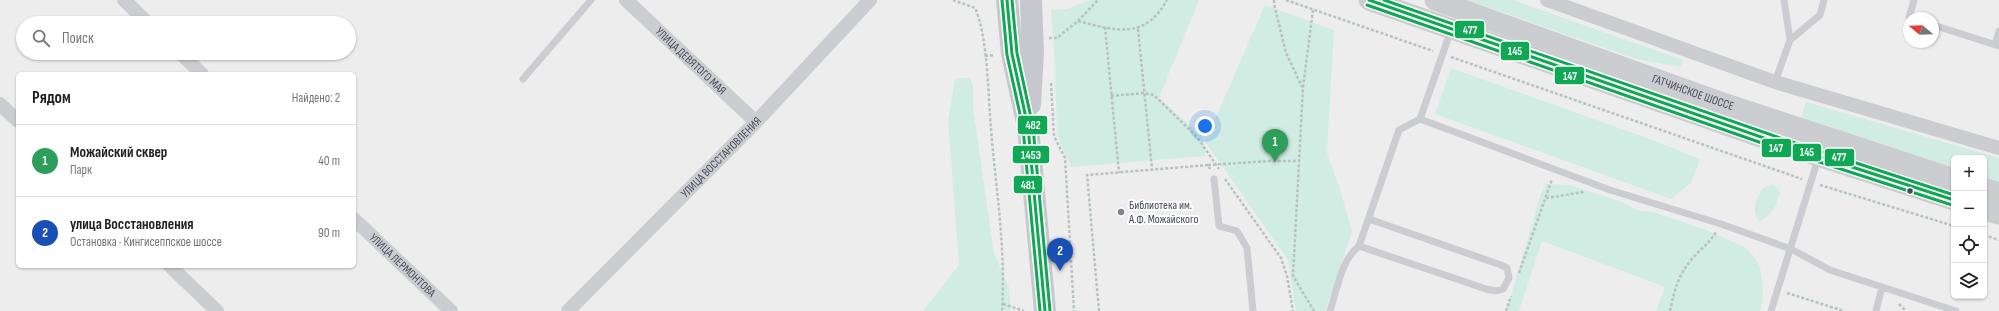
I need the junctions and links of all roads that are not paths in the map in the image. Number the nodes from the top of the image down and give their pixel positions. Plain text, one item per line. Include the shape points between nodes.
1 (124, 0) edge
2 (591, 0) edge
3 (626, 0) edge
4 (870, 0) edge
5 (1007, 0) edge
6 (1031, 0) edge
7 (1369, 0) edge
8 (1435, 0) edge
9 (1547, 0) edge
10 (1784, 0) edge
11 (1824, 0) edge
12 (1914, 0) edge
13 (1911, 12) edge
14 (141, 16) edge
15 (1939, 27) edge
16 (1452, 28) junction
17 (1999, 31) edge
18 (1790, 40) junction
19 (1997, 45) edge
20 (187, 60) edge
21 (200, 72) edge
22 (523, 79) dead end
23 (1775, 82) junction
24 (0, 104) edge
25 (16, 119) edge
26 (1420, 119) junction
27 (756, 122) junction
28 (1028, 127) junction
29 (1999, 148) edge
30 (1819, 157) junction
31 (1951, 178) edge
32 (1214, 179) road end
33 (1987, 189) edge
34 (1999, 193) edge
35 (1951, 199) edge
36 (1987, 211) edge
37 (1999, 214) edge
38 (1369, 219) junction
39 (356, 221) edge
40 (1359, 246) junction
41 (1791, 249) junction
42 (172, 268) edge
43 (1882, 287) junction
44 (217, 311) edge
45 (451, 311) edge
46 (568, 311) edge
47 (1045, 311) edge
48 (1253, 311) edge
49 (1330, 311) edge
50 (1771, 311) edge
51 (1876, 311) edge
52 (1956, 311) edge

1 - 14 street
2 - 22 lane
3 - 27 street, УЛИЦА ДЕВЯТОГО МАЯ
4 - 27 street, УЛИЦА ВОССТАНОВЛЕНИЯ
5 - 28 main road via 1012,54
6 - 28 main road via 1033,53
7 - 16 main road, ГАТЧИНСКОЕ ШОССЕ
8 - 31 main road, ГАТЧИНСКОЕ ШОССЕ via 1716,101
9 - 23 street
10 - 18 lane
11 - 18 lane via 1820,15
12 - 13 lane
15 - 19 lane
16 - 26 lane
16 - 30 main road, ГАТЧИНСКОЕ ШОССЕ
17 - 19 lane
18 - 23 lane
20 - 21 street
23 - 29 street
24 - 25 street
26 - 38 lane via 1399,130
26 - 41 lane via 1596,185
27 - 46 street, УЛИЦА ВОССТАНОВЛЕНИЯ
28 - 47 main road
30 - 35 main road, ГАТЧИНСКОЕ ШОССЕ
30 - 41 lane
32 - 48 lane via 1219,226 1237,231 1247,248
33 - 34 main road
36 - 37 main road
38 - 40 lane
38 - 40 lane via 1501,265 1507,268 1509,278 1503,289 1486,290
39 - 45 street, УЛИЦА ЛЕРМОНТОВА
40 - 49 lane via 1344,267
41 - 43 lane via 1830,270
41 - 50 lane
42 - 44 street
43 - 51 lane
43 - 52 lane

